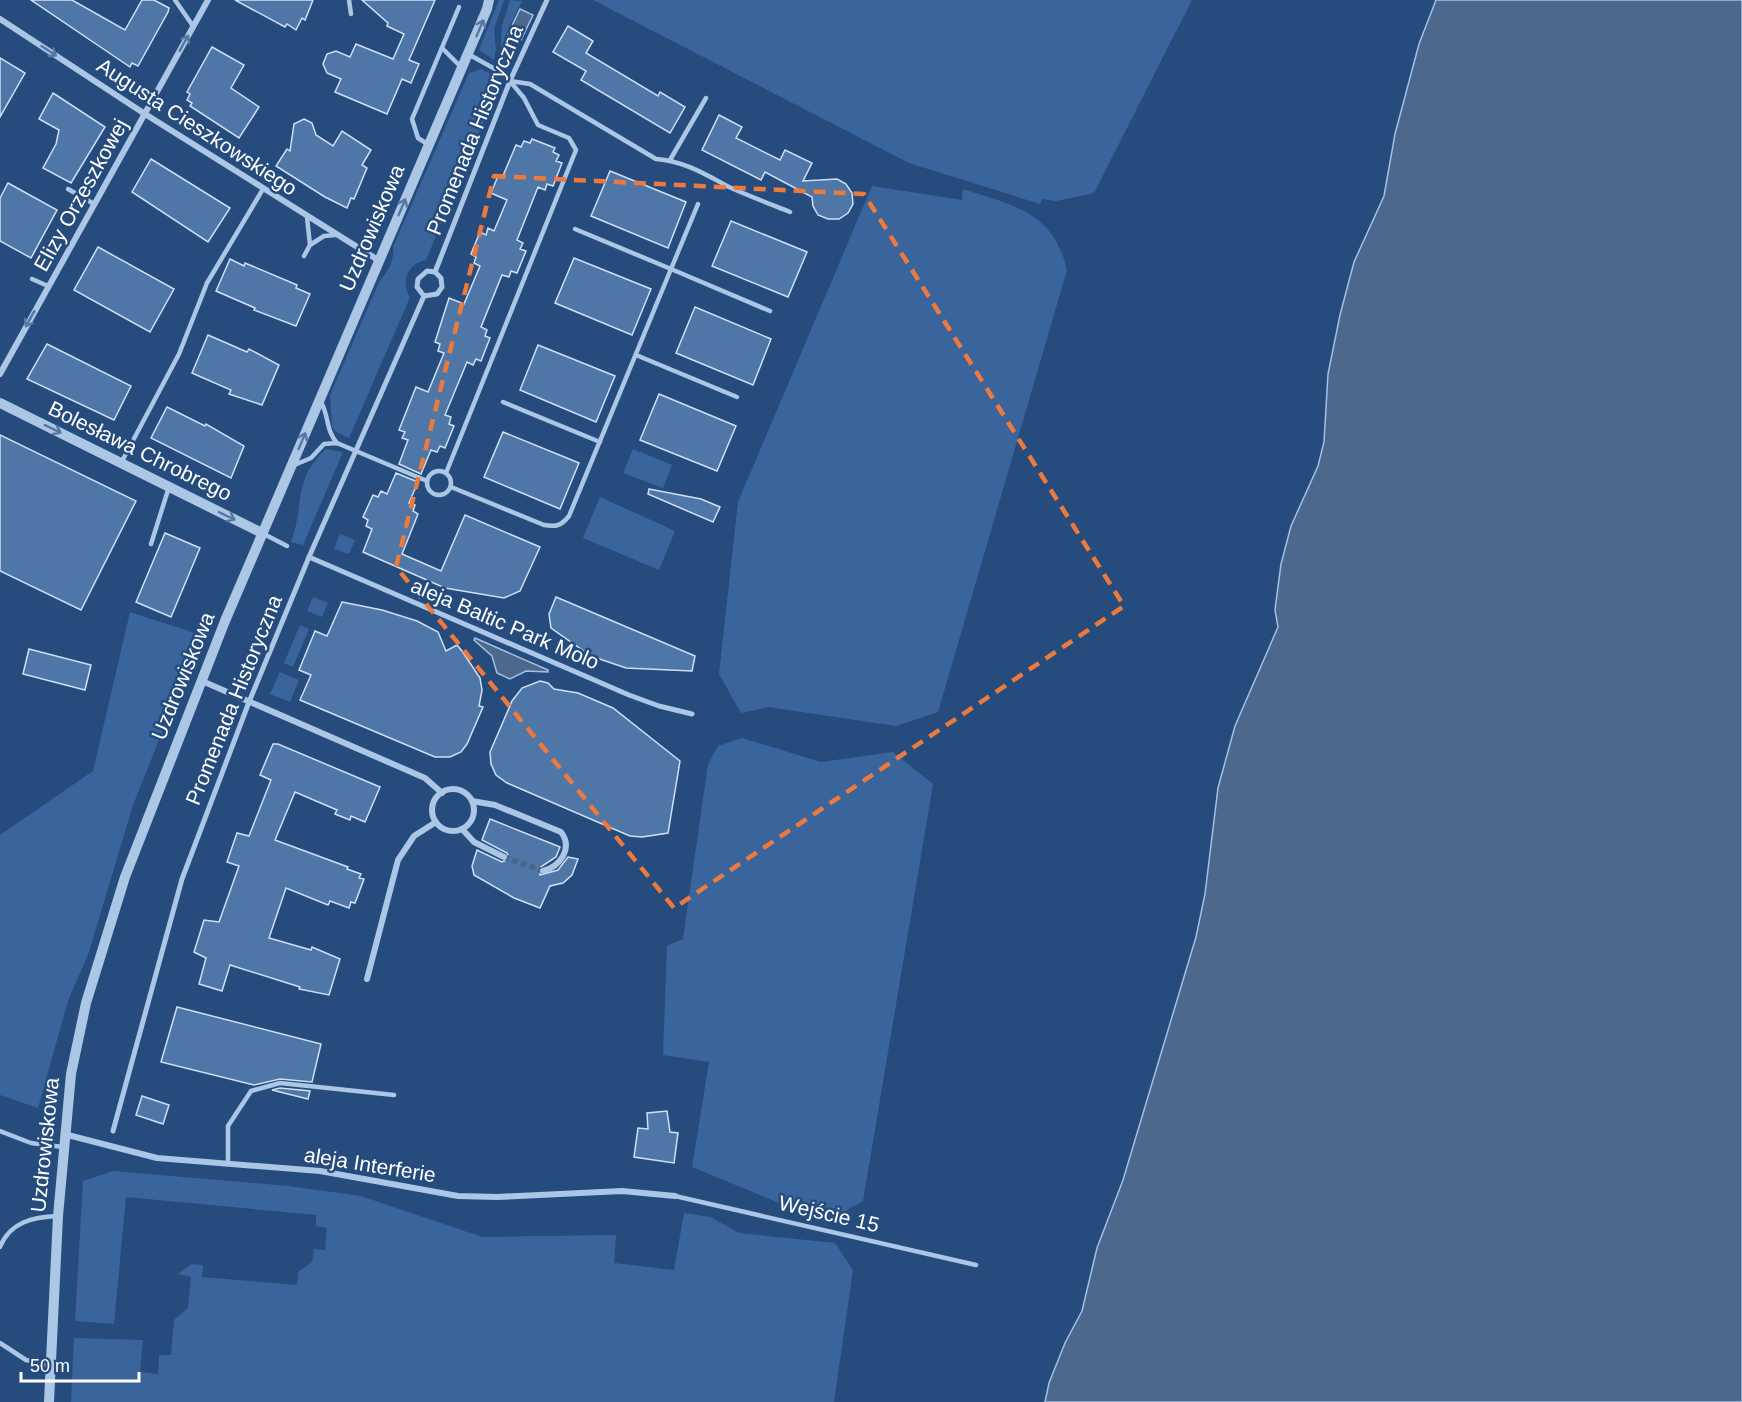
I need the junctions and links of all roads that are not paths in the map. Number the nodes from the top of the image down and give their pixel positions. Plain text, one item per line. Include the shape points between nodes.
1 (175, 0) edge
2 (208, 0) edge
3 (349, 0) edge
4 (489, 0) edge
5 (547, 0) edge
6 (459, 7) dead end
7 (351, 14) dead end
8 (0, 20) edge
9 (193, 26) junction
10 (442, 48) junction
11 (468, 54) junction
12 (462, 68) junction
13 (510, 81) junction
14 (706, 99) dead end
15 (144, 114) junction
16 (429, 146) junction
17 (670, 160) junction
18 (68, 189) dead end
19 (263, 189) junction
20 (94, 204) junction
21 (698, 204) dead end
22 (790, 212) dead end
23 (307, 217) junction
24 (575, 229) dead end
25 (335, 235) junction
26 (310, 244) junction
27 (304, 256) dead end
28 (378, 260) junction
29 (671, 269) junction
30 (435, 272) junction
31 (32, 279) dead end
32 (48, 286) junction
33 (424, 296) junction
34 (770, 310) dead end
35 (179, 354) junction
36 (636, 355) junction
37 (187, 357) dead end
38 (0, 374) edge
39 (737, 397) dead end
40 (320, 400) junction
41 (503, 402) dead end
42 (0, 403) edge
43 (600, 442) junction
44 (337, 443) junction
45 (354, 450) junction
46 (121, 463) junction
47 (292, 466) junction
48 (446, 473) junction
49 (427, 481) junction
50 (169, 487) junction
51 (451, 487) junction
52 (262, 533) junction
53 (151, 544) dead end
54 (287, 546) dead end
55 (309, 557) junction
56 (202, 681) junction
57 (249, 702) junction
58 (692, 714) dead end
59 (442, 793) junction
60 (472, 801) junction
61 (436, 822) junction
62 (462, 829) junction
63 (504, 857) tunnel mouth
64 (543, 871) dead end
65 (367, 979) dead end
66 (394, 1095) dead end
67 (0, 1131) edge
68 (113, 1131) dead end
69 (64, 1134) junction
70 (63, 1147) junction
71 (228, 1164) junction
72 (675, 1196) joint
73 (58, 1216) junction
74 (0, 1247) edge
75 (976, 1265) dead end
76 (0, 1343) edge
77 (50, 1365) junction
78 (49, 1402) edge

1 - 9 lane
2 - 9 street, Elizy Orzeszkowej
3 - 7 lane
11 -> 4 street, Uzdrowiskowa
5 - 13 street, Promenada Historyczna
6 - 10 lane
8 -> 15 street, Augusta Cieszkowskiego
15 -> 9 street, Elizy Orzeszkowej
10 - 12 lane
10 - 16 lane via 412,119 418,138
11 - 12 street, Uzdrowiskowa
11 - 13 lane
12 - 16 street, Uzdrowiskowa
13 - 17 lane via 530,84 656,159
13 - 30 street, Promenada Historyczna
13 - 48 lane via 538,125 569,138 576,150
14 - 17 lane
15 - 19 street, Augusta Cieszkowskiego
15 - 20 street, Elizy Orzeszkowej
28 -> 16 street, Uzdrowiskowa
17 - 22 lane
18 - 20 lane
19 - 23 street, Augusta Cieszkowskiego
19 - 35 lane via 207,284
20 - 32 street, Elizy Orzeszkowej
21 - 29 lane
23 - 25 street, Augusta Cieszkowskiego
23 - 26 lane
24 - 29 lane
25 - 26 lane
25 - 28 street, Augusta Cieszkowskiego
26 - 27 lane
28 - 40 street, Uzdrowiskowa
29 - 34 lane
29 - 36 lane
30 - 33 street, Promenada Historyczna via 442,287 437,294
30 - 33 street, Promenada Historyczna via 427,271 418,279 418,291
31 - 32 lane
32 -> 38 street, Elizy Orzeszkowej
33 - 45 street, Promenada Historyczna
35 - 37 lane
35 - 46 lane
36 - 39 lane
36 - 43 lane
40 - 44 lane via 329,431
47 -> 40 street, Uzdrowiskowa
41 - 43 lane
42 -> 46 street, Bolesława Chrobrego
43 - 51 lane via 569,516 555,527
44 - 45 lane
44 - 47 lane via 324,444 311,458
45 - 49 lane
45 - 55 street, Promenada Historyczna
46 - 50 street, Bolesława Chrobrego
47 - 52 street, Uzdrowiskowa
48 - 49 lane via 435,472
48 - 51 lane
49 - 51 lane via 429,490 436,495 446,494
50 -> 52 street, Bolesława Chrobrego
50 - 53 lane
52 - 54 lane
52 - 56 street, Uzdrowiskowa
55 - 57 street, Promenada Historyczna
55 - 58 street, aleja Baltic Park Molo via 619,690
56 - 57 street
56 - 69 street, Uzdrowiskowa via 122,887 86,1004 71,1074
57 - 59 street via 424,778
57 - 68 street, Promenada Historyczna via 182,879
59 - 60 street via 457,789
59 - 61 street via 433,808
60 - 62 street via 471,820
60 - 64 street via 495,805 561,832 567,844 564,855 555,867
61 - 62 street via 451,830
61 - 65 street via 414,836 398,860
62 - 63 street via 474,842
66 - 71 lane via 280,1083 251,1091 228,1126
67 - 70 lane via 31,1143
69 - 70 street, Uzdrowiskowa
69 - 71 street, aleja Interferie via 130,1153
70 - 73 street, Uzdrowiskowa
71 - 72 street, aleja Interferie via 320,1171 458,1196 622,1191
72 - 75 lane, Wejście 15
73 - 74 lane via 21,1223 4,1237
73 - 77 street, Uzdrowiskowa
76 - 77 lane via 26,1360
77 - 78 street, Uzdrowiskowa

